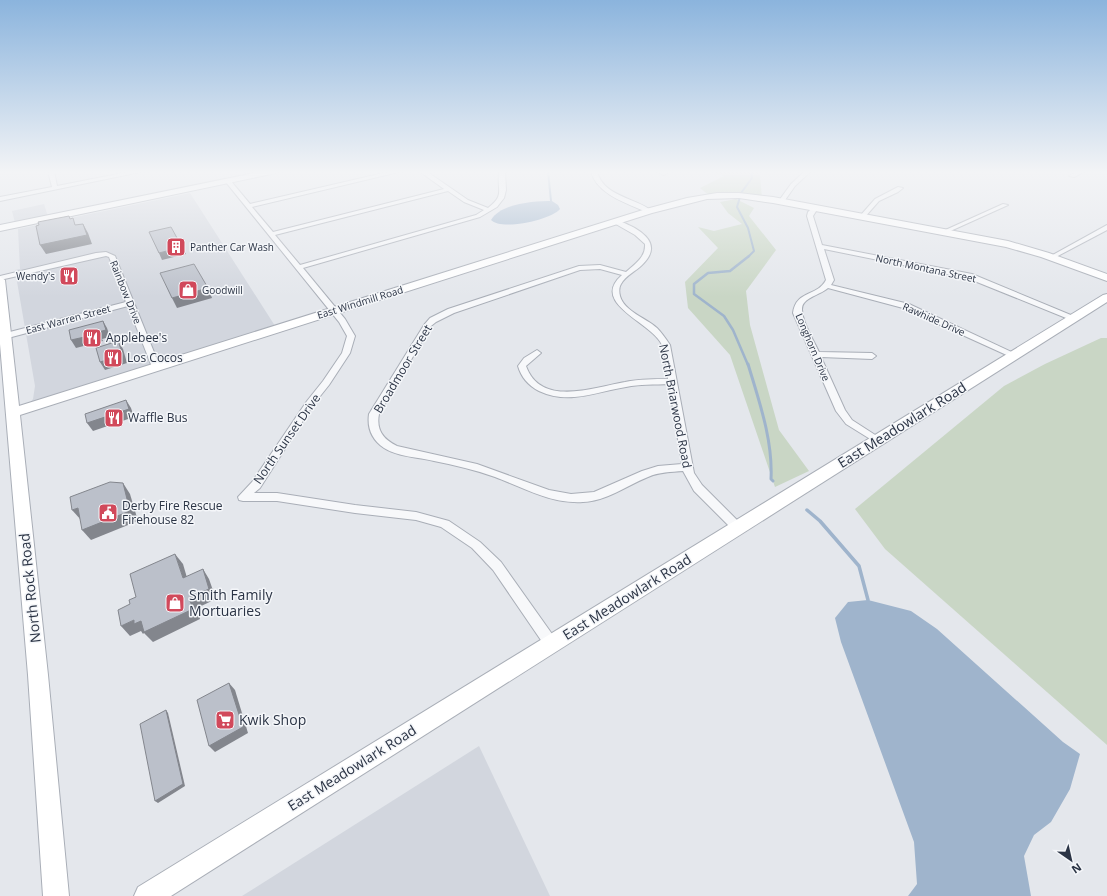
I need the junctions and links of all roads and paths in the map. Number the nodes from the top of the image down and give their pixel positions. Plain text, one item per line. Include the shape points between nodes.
1 (74, 213) edge
2 (254, 213) edge
3 (355, 213) edge
4 (483, 213) edge
5 (644, 213) edge
6 (810, 213) edge
7 (840, 213) edge
8 (866, 213) edge
9 (987, 213) edge
10 (862, 217) junction
11 (616, 222) junction
12 (1107, 227) edge
13 (0, 228) edge
14 (944, 232) junction
15 (271, 234) junction
16 (820, 246) junction
17 (1052, 258) junction
18 (299, 267) junction
19 (626, 274) junction
20 (1107, 278) edge
21 (0, 284) edge
22 (827, 286) junction
23 (1107, 297) edge
24 (131, 303) junction
25 (333, 311) junction
26 (1074, 318) junction
27 (5, 336) junction
28 (537, 353) dead end
29 (815, 354) junction
30 (1014, 355) junction
31 (872, 356) dead end
32 (156, 367) junction
33 (4, 370) edge
34 (672, 381) junction
35 (12, 412) junction
36 (878, 440) junction
37 (688, 467) junction
38 (738, 528) junction
39 (552, 645) junction
40 (56, 896) edge
41 (147, 896) edge

1 - 13 street
2 - 15 street, North Sunset Drive
3 - 15 street
4 - 18 street via 464,221
5 - 11 street, East Windmill Road
6 - 16 street
7 - 10 street, East Windmill Road
8 - 10 street
9 - 14 street
10 - 14 street, East Windmill Road
11 - 19 street, North Briarwood Road via 642,237 650,246 647,256
11 - 25 street, East Windmill Road
12 - 17 street
14 - 17 street, East Windmill Road via 1008,244
15 - 18 street, North Sunset Drive
16 - 22 street via 830,278
16 - 26 street, North Montana Street via 970,276
17 - 20 street, East Windmill Road
18 - 25 street, North Sunset Drive
19 - 34 street, North Briarwood Road via 616,285 615,294 624,308 652,328 666,345
19 - 37 street, Broadmoor Street via 600,267 572,269 451,311 433,320 374,414 374,432 386,445 394,449 470,465 543,493 575,498 598,497 655,470
21 - 24 street, Rainbow Drive via 106,254 112,256
21 - 27 street, North Rock Road
22 - 29 street, Longhorn Drive via 799,302 797,310
22 - 30 street, Rawhide Drive via 906,306
23 - 26 street, East Meadowlark Road
24 - 27 street, East Warren Street
24 - 32 street, Rainbow Drive
25 - 32 street, East Windmill Road
25 - 39 street, North Sunset Drive via 350,336 346,353 256,485 244,497 277,497 416,516 445,524 476,545 497,566
26 - 30 street, East Meadowlark Road
27 - 33 street, North Rock Road
28 - 34 street via 522,366 524,371 534,384 557,394 581,395 626,384
29 - 31 street
29 - 36 street, Longhorn Drive via 845,418
30 - 36 street, East Meadowlark Road
32 - 35 street, East Windmill Road
33 - 35 street, North Rock Road
34 - 37 street, North Briarwood Road
35 - 40 street, North Rock Road via 38,675
36 - 38 street, East Meadowlark Road
37 - 38 street, North Briarwood Road via 698,488
38 - 39 street, East Meadowlark Road
39 - 41 street, East Meadowlark Road

